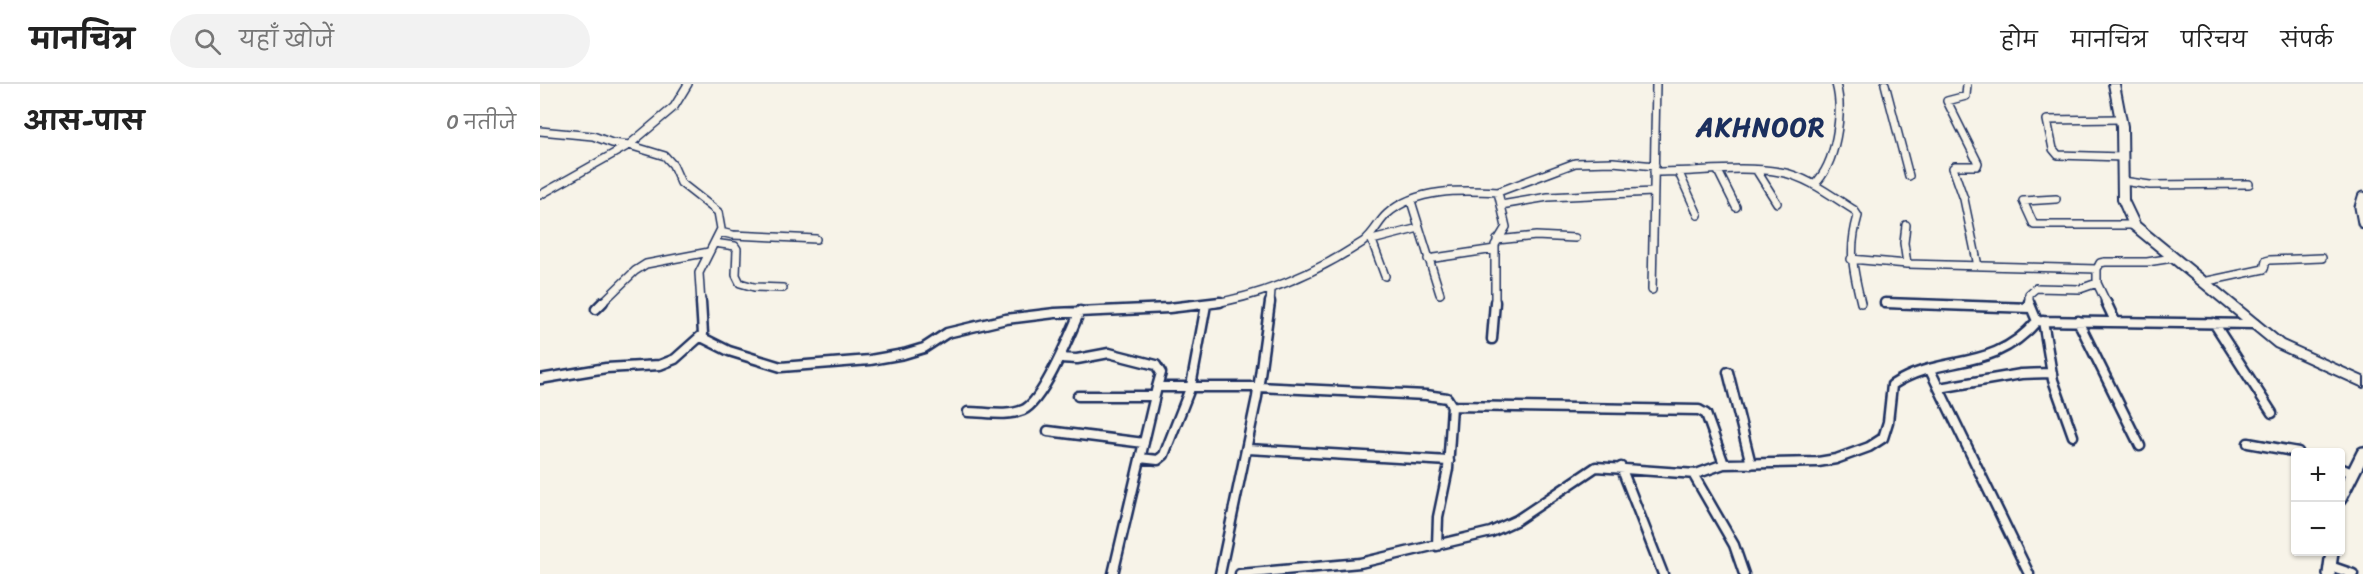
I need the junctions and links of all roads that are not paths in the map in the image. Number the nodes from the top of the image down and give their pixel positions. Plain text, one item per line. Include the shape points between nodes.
1 (688, 84) edge
2 (1656, 84) edge
3 (1836, 84) edge
4 (1885, 84) edge
5 (1967, 84) edge
6 (2114, 84) edge
7 (2120, 119) junction
8 (540, 131) edge
9 (629, 145) junction
10 (2122, 157) junction
11 (1655, 166) junction
12 (1718, 171) junction
13 (1757, 171) junction
14 (1680, 173) junction
15 (1909, 176) dead end
16 (2123, 181) junction
17 (1817, 183) junction
18 (2249, 184) dead end
19 (1498, 192) junction
20 (1653, 192) junction
21 (540, 195) edge
22 (2363, 197) edge
23 (2056, 199) dead end
24 (1411, 201) junction
25 (1777, 203) dead end
26 (1501, 205) junction
27 (1736, 207) dead end
28 (1698, 215) dead end
29 (2363, 223) edge
30 (1906, 225) dead end
31 (2134, 225) junction
32 (1419, 228) junction
33 (720, 231) junction
34 (1371, 238) junction
35 (1575, 238) dead end
36 (816, 239) dead end
37 (1497, 240) junction
38 (714, 243) junction
39 (1495, 249) junction
40 (708, 252) junction
41 (2169, 255) junction
42 (2322, 258) dead end
43 (1428, 259) junction
44 (1851, 259) junction
45 (1907, 264) junction
46 (1978, 266) junction
47 (2097, 270) junction
48 (1385, 276) dead end
49 (2203, 282) junction
50 (2097, 283) junction
51 (783, 288) dead end
52 (1271, 290) junction
53 (1652, 290) dead end
54 (1440, 294) dead end
55 (1861, 303) dead end
56 (1885, 303) dead end
57 (1206, 305) junction
58 (2031, 308) junction
59 (596, 309) dead end
60 (1080, 310) junction
61 (2040, 321) junction
62 (2078, 321) junction
63 (2115, 321) junction
64 (2214, 323) junction
65 (2255, 324) junction
66 (701, 337) junction
67 (1492, 339) dead end
68 (1060, 358) junction
69 (1930, 370) junction
70 (1728, 372) dead end
71 (2052, 373) junction
72 (540, 379) edge
73 (2363, 382) edge
74 (1191, 386) junction
75 (1157, 387) junction
76 (1259, 387) junction
77 (1939, 388) junction
78 (1078, 396) dead end
79 (1154, 396) junction
80 (1452, 406) junction
81 (968, 412) dead end
82 (2272, 413) dead end
83 (1048, 431) dead end
84 (2073, 436) dead end
85 (1144, 443) junction
86 (2248, 443) dead end
87 (2140, 446) dead end
88 (1248, 449) junction
89 (2291, 452) edge
90 (2363, 453) edge
91 (1140, 458) junction
92 (1449, 461) junction
93 (1724, 464) junction
94 (1751, 464) junction
95 (1621, 467) junction
96 (2346, 471) edge
97 (1693, 474) junction
98 (1437, 546) junction
99 (2329, 570) edge
100 (1113, 574) edge
101 (1220, 574) edge
102 (1240, 574) edge
103 (1663, 574) edge
104 (1744, 574) edge
105 (2030, 574) edge
106 (2353, 574) edge

1 - 9 street via 674,107
2 - 11 street
3 - 17 street via 1836,148
4 - 15 street
5 - 46 street via 1966,96 1947,101 1978,164 1953,168 1967,210
6 - 7 main road
7 - 10 main road
7 - 10 street via 2047,120 2058,155
8 - 9 street via 593,136
9 - 21 street
9 - 33 street via 657,152 670,161 681,183 718,212
10 - 16 main road
11 - 14 street
11 - 19 street via 1575,163
11 - 20 street
12 - 13 street
12 - 14 street
12 - 27 street
13 - 17 street via 1788,173
13 - 25 street
14 - 28 street
16 - 18 street via 2150,185
16 - 31 main road via 2125,207
17 - 44 street via 1858,216
19 - 24 street via 1456,191
19 - 26 street
20 - 26 street via 1548,197
20 - 53 street
22 - 29 street
23 - 31 street via 2023,201 2034,225
24 - 32 street
24 - 34 street via 1385,216
26 - 37 street via 1506,227
30 - 45 street
31 - 41 main road
32 - 34 street
32 - 43 street
33 - 36 street
33 - 38 street
34 - 48 street
34 - 52 street
35 - 37 street
37 - 39 street
38 - 40 street
38 - 51 street via 737,249 736,275 740,283
39 - 43 street
39 - 67 street
40 - 59 street via 646,264
40 - 66 street via 699,273 704,327
41 - 47 street via 2147,262 2100,263
41 - 49 main road
42 - 49 street via 2270,260 2264,269
43 - 54 street
44 - 45 street
44 - 55 street
45 - 46 street
46 - 47 street
47 - 50 street
49 - 65 main road
50 - 58 street via 2080,289 2036,288 2029,294
50 - 63 street
52 - 57 street
52 - 76 street
56 - 58 street
57 - 60 street
57 - 74 street
58 - 61 street
60 - 66 street via 979,323 945,334 918,350 870,359 781,367 769,367 729,352
60 - 68 street
61 - 62 street
61 - 69 street via 2004,351
61 - 71 street
62 - 63 street
62 - 87 street
63 - 64 street
64 - 65 street
64 - 82 street
65 - 73 main road via 2279,344
66 - 72 street via 675,359 660,365 606,368
68 - 75 street via 1077,359 1109,352 1156,366 1161,373
68 - 81 street via 1027,409
69 - 77 street
69 - 94 street via 1892,384 1886,432 1869,447 1818,462
70 - 94 street
71 - 77 street via 2021,374
71 - 84 street
74 - 75 street
74 - 76 street
74 - 91 street via 1164,455 1158,460
75 - 79 street
76 - 80 street via 1434,396 1447,398
76 - 88 street
77 - 105 street
78 - 79 street
79 - 85 street
80 - 92 street
80 - 93 street via 1699,410 1706,414
83 - 85 street
85 - 91 street
86 - 89 street
88 - 92 street
88 - 101 street
90 - 96 street
91 - 100 street
92 - 98 street via 1438,517
93 - 94 street
93 - 97 street
95 - 97 street
95 - 98 street via 1591,469 1511,523
95 - 103 street
97 - 104 street via 1734,545
98 - 102 street via 1337,567
99 - 106 street

